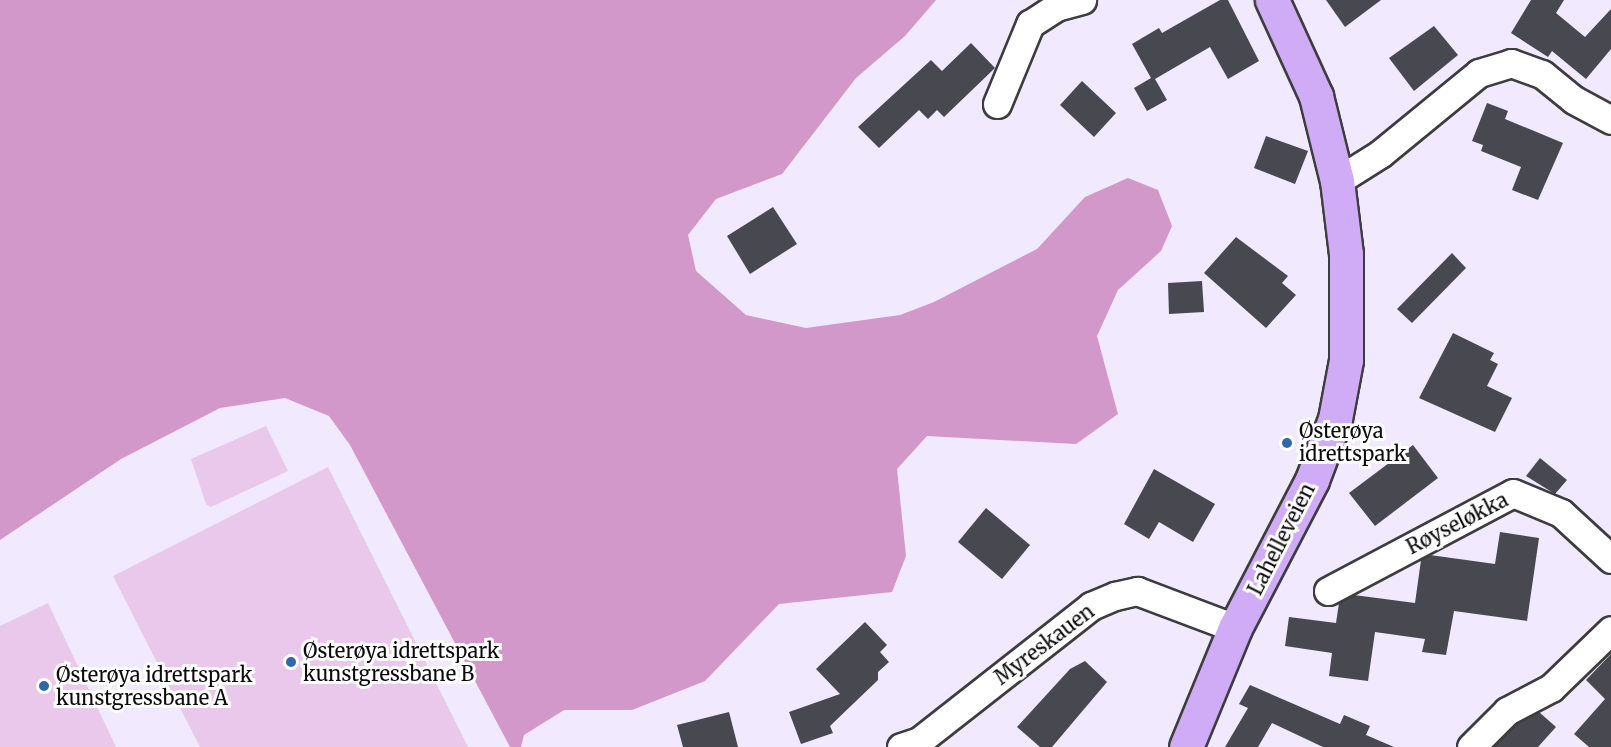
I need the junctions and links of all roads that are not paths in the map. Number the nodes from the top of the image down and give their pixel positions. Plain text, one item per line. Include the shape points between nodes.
1 (1082, 0) edge
2 (1272, 0) edge
3 (997, 104) dead end
4 (1611, 120) edge
5 (1337, 181) junction
6 (1611, 559) edge
7 (1328, 591) dead end
8 (1235, 628) junction
9 (1611, 630) edge
10 (901, 747) edge
11 (1186, 747) edge
12 (1472, 747) edge

1 - 3 street via 1056,7 1030,24
2 - 5 street, Lahelleveien via 1316,96
4 - 5 street via 1574,100 1542,74 1511,63 1479,72 1380,154
5 - 8 street, Lahelleveien via 1348,313 1335,419 1312,480
6 - 7 street, Røyseløkka via 1561,513 1513,493
8 - 10 street, Myreskauen via 1137,591 1115,596 1091,606 918,741
8 - 11 street, Lahelleveien
9 - 12 street via 1551,688 1507,711

